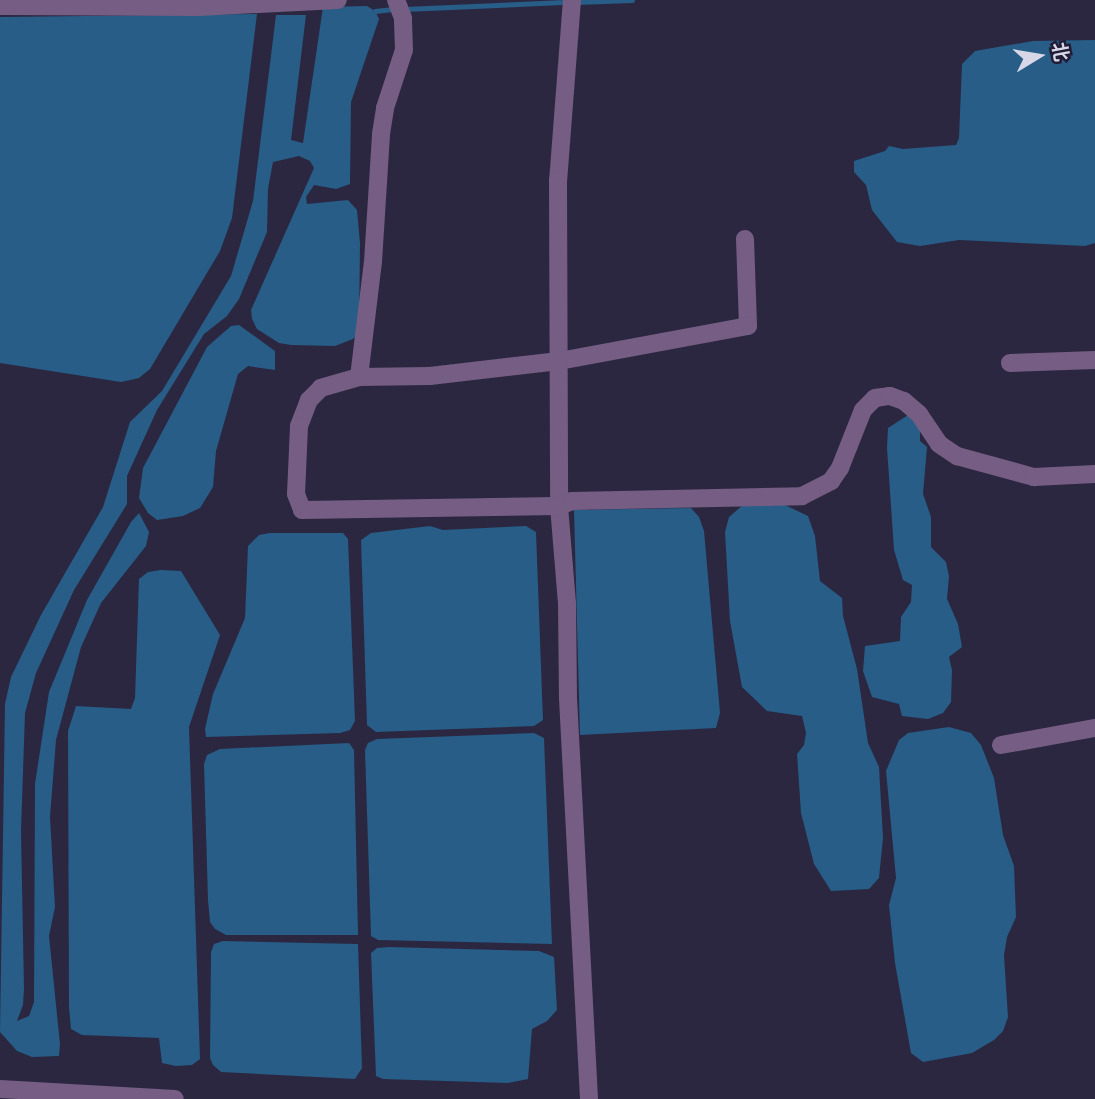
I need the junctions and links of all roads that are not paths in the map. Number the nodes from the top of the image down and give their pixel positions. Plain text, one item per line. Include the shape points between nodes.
1 (338, 0) edge
2 (396, 0) edge
3 (572, 0) edge
4 (0, 6) edge
5 (745, 239) dead end
6 (1095, 360) edge
7 (559, 361) junction
8 (1010, 363) dead end
9 (359, 377) junction
10 (1095, 474) edge
11 (559, 506) junction
12 (1095, 728) edge
13 (1001, 745) dead end
14 (0, 1089) edge
15 (175, 1099) edge
16 (589, 1099) edge

1 - 4 street via 199,7
2 - 9 street via 403,18 404,50 381,134 373,262
3 - 7 street via 558,180
5 - 7 street via 748,326
6 - 8 street
7 - 9 street via 430,376
7 - 11 street
9 - 11 street via 331,383 309,400 299,426 296,494 302,510
10 - 11 street via 1034,477 957,456 939,444 919,414 890,396 875,398 863,410 831,481 802,496 572,501
11 - 16 street
12 - 13 street
14 - 15 street

